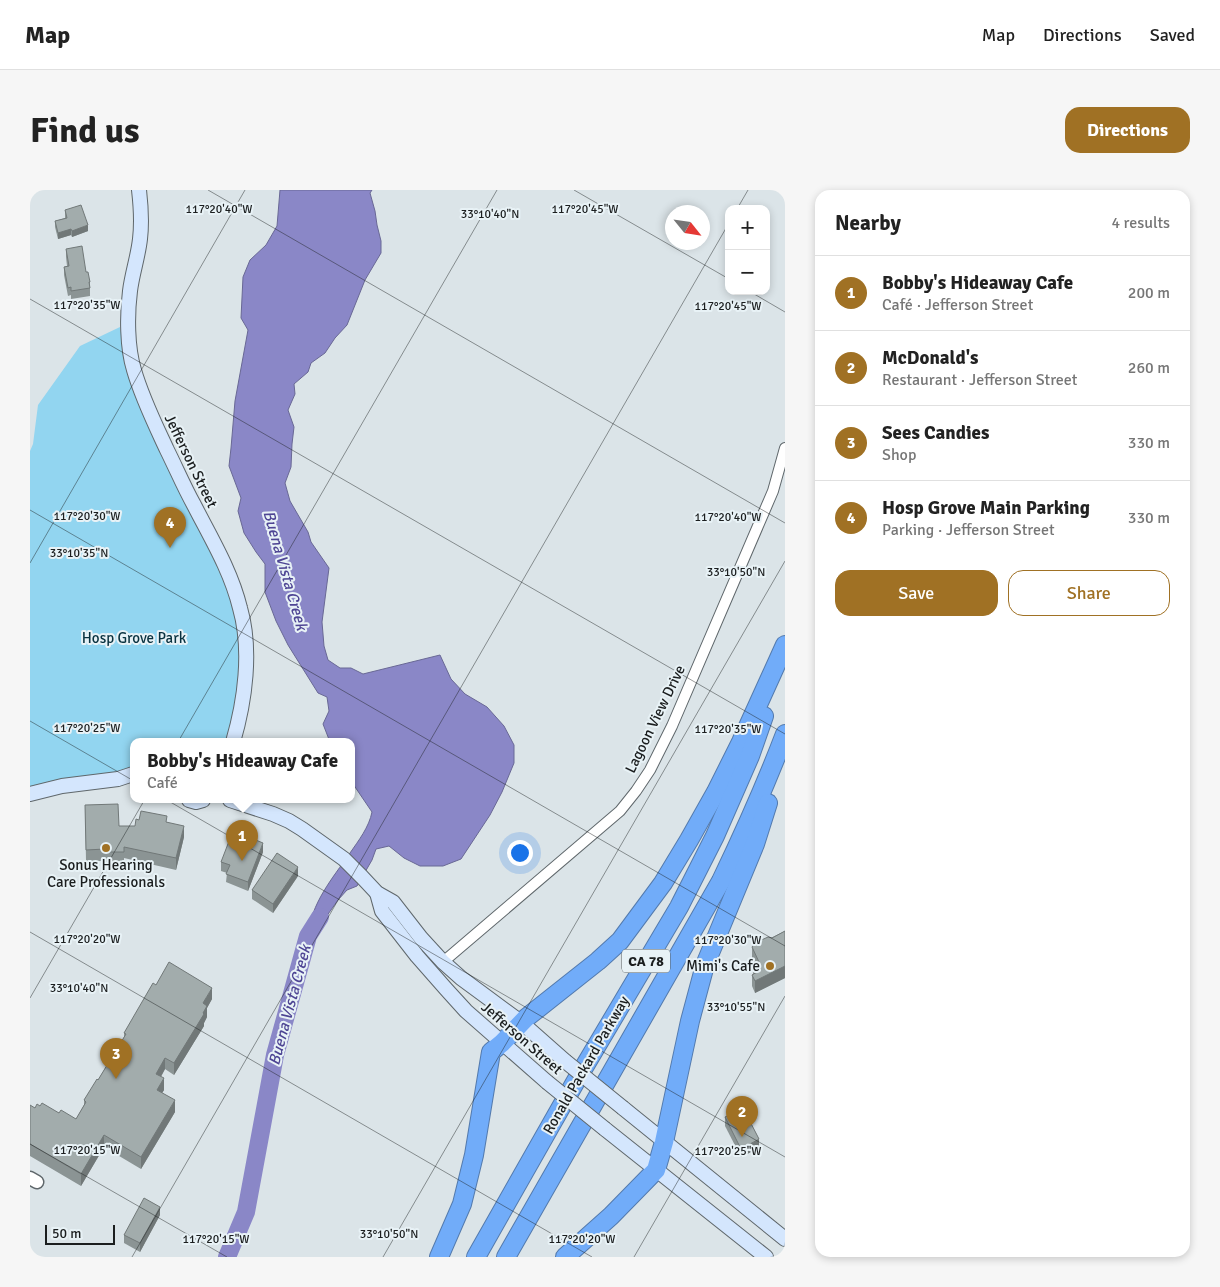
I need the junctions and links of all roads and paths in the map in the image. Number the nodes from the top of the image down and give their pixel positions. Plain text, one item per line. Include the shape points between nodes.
1 (139, 190) edge
2 (785, 448) edge
3 (785, 645) edge
4 (785, 651) edge
5 (785, 734) edge
6 (234, 738) edge
7 (785, 744) edge
8 (130, 775) edge
9 (118, 779) junction
10 (130, 785) edge
11 (30, 794) edge
12 (239, 803) edge
13 (377, 893) junction
14 (443, 962) junction
15 (522, 1023) junction
16 (502, 1042) junction
17 (664, 1142) junction
18 (656, 1170) junction
19 (785, 1239) edge
20 (440, 1257) edge
21 (476, 1257) edge
22 (506, 1257) edge
23 (566, 1257) edge
24 (766, 1257) edge

1 - 6 main road, Jefferson Street via 140,240 130,291 128,328 133,368 146,405 228,572 240,608 246,642 244,685
2 - 14 street, Lagoon View Drive via 773,491 672,726 646,777 620,811
3 - 15 highway via 716,792 663,883 620,940
4 - 21 highway, Ronald Packard Parkway / CA 78 via 750,756 679,907
5 - 22 highway, Ronald Packard Parkway / CA 78 via 744,833 720,881
7 - 17 highway via 755,844 705,965
8 - 9 main road
9 - 10 main road
9 - 11 main road via 62,786
12 - 13 main road, Jefferson Street via 289,821 344,859
13 - 14 main road, Jefferson Street via 394,902
13 - 16 main road, Jefferson Street via 382,911 417,956 466,1011
14 - 15 main road, Jefferson Street
15 - 16 highway
15 - 17 main road, Jefferson Street, bridge
16 - 18 main road, Jefferson Street, bridge
16 - 20 highway via 491,1052 474,1155 462,1204
17 - 18 highway
17 - 19 main road, Jefferson Street
18 - 23 highway
18 - 24 main road, Jefferson Street

